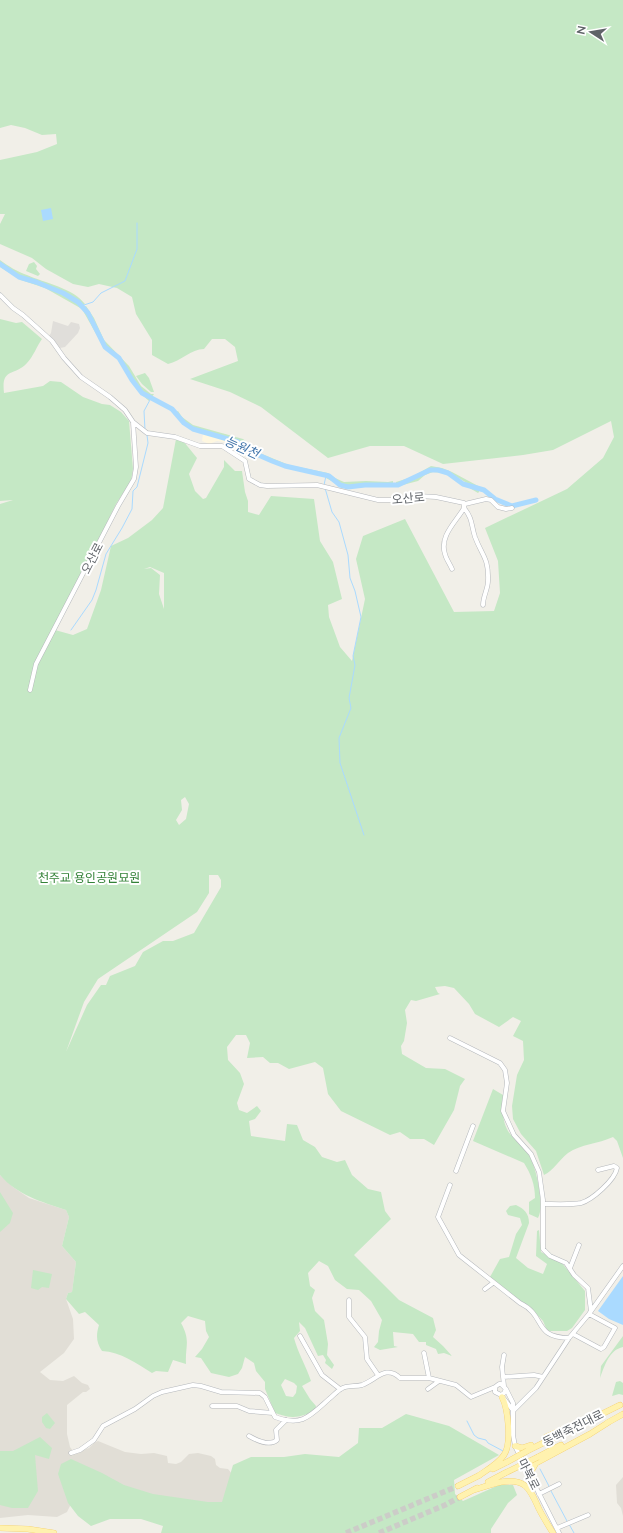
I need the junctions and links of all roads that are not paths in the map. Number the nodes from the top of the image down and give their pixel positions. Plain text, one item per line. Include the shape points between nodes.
1 (0, 295) edge
2 (133, 422) junction
3 (465, 506) junction
4 (512, 508) dead end
5 (452, 569) dead end
6 (483, 605) dead end
7 (30, 690) dead end
8 (450, 1038) dead end
9 (473, 1126) dead end
10 (598, 1170) dead end
11 (456, 1171) dead end
12 (450, 1186) dead end
13 (543, 1204) junction
14 (579, 1245) dead end
15 (623, 1266) edge
16 (570, 1268) junction
17 (493, 1283) junction
18 (485, 1289) dead end
19 (349, 1300) dead end
20 (590, 1312) junction
21 (573, 1334) junction
22 (300, 1336) dead end
23 (569, 1338) junction
24 (424, 1354) dead end
25 (504, 1355) dead end
26 (378, 1375) junction
27 (503, 1377) junction
28 (543, 1377) junction
29 (429, 1378) junction
30 (439, 1381) junction
31 (495, 1387) junction
32 (505, 1388) junction
33 (340, 1389) junction
34 (428, 1389) dead end
35 (502, 1396) junction
36 (620, 1405) dead end
37 (212, 1406) dead end
38 (513, 1411) junction
39 (273, 1413) junction
40 (623, 1414) edge
41 (286, 1420) junction
42 (609, 1422) junction
43 (249, 1436) dead end
44 (515, 1446) junction
45 (527, 1449) junction
46 (518, 1452) junction
47 (71, 1453) dead end
48 (536, 1463) junction
49 (526, 1468) junction
50 (478, 1476) junction
51 (532, 1480) junction
52 (558, 1484) dead end
53 (458, 1486) tunnel mouth
54 (474, 1490) junction
55 (539, 1494) junction
56 (460, 1497) tunnel mouth
57 (588, 1515) dead end
58 (0, 1528) edge
59 (555, 1530) edge
60 (54, 1533) edge
61 (560, 1533) edge

1 - 2 street, 오산로 via 52,341 81,377 110,397 125,410
2 - 3 street, 오산로 via 145,432 175,437 200,446 222,446 245,461 249,479 260,485 317,485 378,500 436,497
2 - 7 street, 오산로 via 136,467 134,479 36,664
3 - 4 street, 오산로 via 486,499 498,507
3 - 5 street via 448,532 444,545 445,555
3 - 6 street via 475,537 488,564 488,583
8 - 13 street via 500,1063 504,1070 507,1083 503,1111 514,1135 531,1154 539,1172
9 - 11 street
10 - 13 street via 610,1166 617,1168 606,1185 582,1203
12 - 17 street via 438,1217 439,1221 459,1255
13 - 16 street via 543,1249
14 - 16 street
15 - 20 street
16 - 20 street via 588,1288
17 - 18 street
17 - 23 street via 529,1309 547,1334 557,1338
19 - 26 street via 349,1317 365,1337 367,1359
20 - 21 street
20 - 21 street via 615,1328 604,1347 601,1349
21 - 23 street
22 - 33 street via 322,1375
23 - 28 street
24 - 29 street
25 - 27 street, 마북로
26 - 29 street via 390,1372 400,1378
26 - 33 street via 361,1385
27 - 28 street
27 - 32 street, 마북로
28 - 38 street via 536,1388
29 - 30 street
30 - 31 street via 456,1385 471,1397
30 - 34 street
31 - 32 street via 499,1384
31 - 35 street via 495,1392
32 - 35 street
32 - 38 street, 마북로 via 513,1403
33 - 41 street via 306,1419
35 - 38 street
35 - 50 main road via 508,1414 507,1448 494,1465
36 - 45 main road, 동백죽전대로
37 - 39 street via 237,1406 249,1411
38 - 44 street, 마북로
39 - 41 street via 275,1417
39 - 47 street via 266,1397 260,1393 222,1392 193,1385 158,1394 102,1426 94,1440
40 - 42 main road, 동백죽전대로
41 - 43 street via 276,1430 277,1440 272,1443
42 - 48 main road
42 - 54 main road, 동백죽전대로, bridge
44 - 45 main road
44 - 46 street, 마북로
45 - 46 main road
45 - 50 main road, bridge
46 - 49 street, 마북로
48 - 49 main road
48 - 51 main road via 532,1470
49 - 51 street, 마북로
50 - 53 main road
51 - 55 street, 마북로
52 - 55 street
54 - 56 main road
54 - 59 main road via 508,1481 520,1482 533,1493 544,1518
55 - 59 street, 마북로
57 - 59 street
58 - 60 main road
59 - 61 street, 마북로

